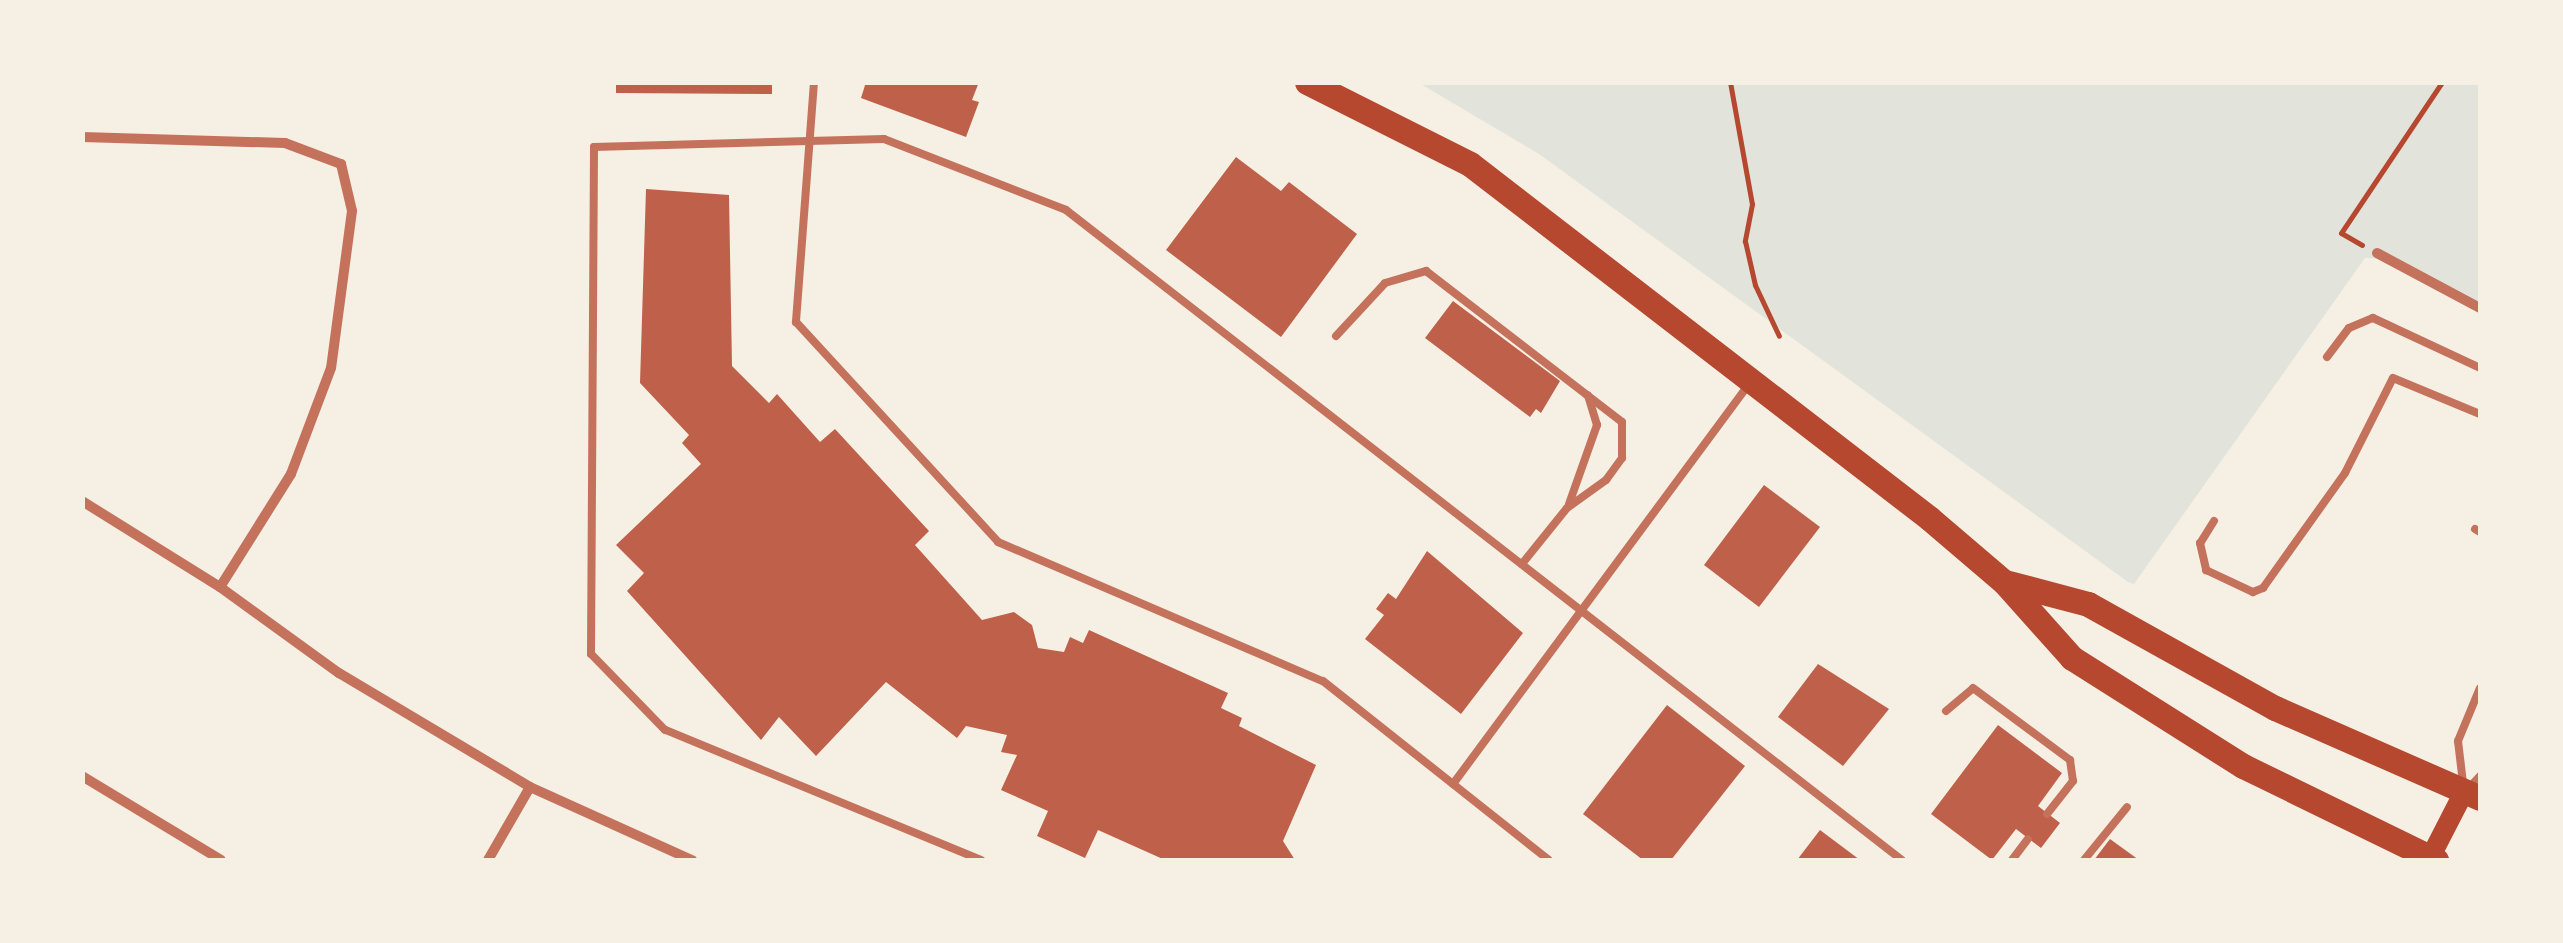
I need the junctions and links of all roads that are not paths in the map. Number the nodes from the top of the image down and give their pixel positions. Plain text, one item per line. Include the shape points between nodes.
1 (814, 82) edge
2 (1307, 82) edge
3 (82, 137) edge
4 (805, 143) junction
5 (2377, 253) road end
6 (2480, 308) edge
7 (1336, 336) dead end
8 (2327, 357) dead end
9 (2480, 368) edge
10 (1753, 379) junction
11 (1588, 394) junction
12 (2480, 414) edge
13 (82, 501) edge
14 (1567, 508) junction
15 (2214, 521) dead end
16 (1522, 564) junction
17 (2004, 582) junction
18 (220, 586) junction
19 (1584, 613) junction
20 (2480, 688) edge
21 (1946, 711) dead end
22 (82, 776) edge
23 (1453, 784) junction
24 (530, 787) junction
25 (2475, 789) edge
26 (2127, 807) dead end
27 (2048, 814) dead end
28 (2028, 838) dead end
29 (221, 860) edge
30 (488, 860) edge
31 (692, 860) edge
32 (981, 860) edge
33 (1549, 860) edge
34 (1902, 860) edge
35 (2012, 860) edge
36 (2084, 860) edge
37 (2432, 860) edge

1 - 4 lane
2 - 10 main road via 1470,164
3 - 18 street via 284,143 341,164 352,211 331,368 290,474
4 - 16 lane via 884,139 1066,210
4 - 23 lane via 796,322 998,542 1323,681
4 - 32 lane via 594,147 591,654 665,730
5 - 6 street
7 - 11 lane via 1386,283 1426,271
8 - 9 lane via 2349,328 2373,318
10 - 17 main road
10 - 19 lane
11 - 14 lane via 1597,424
11 - 14 lane via 1622,422 1626,439 1606,480
12 - 15 lane via 2393,378 2345,473 2272,579 2253,592 2206,570 2200,543
13 - 18 street
14 - 16 lane
16 - 19 lane
17 - 25 main road via 2088,604 2276,708
17 - 37 main road via 2072,658 2243,766
18 - 24 street via 339,673
19 - 23 lane
19 - 34 lane
20 - 25 lane via 2458,741
21 - 27 lane via 1973,688 2070,760 2073,780
22 - 29 street
23 - 33 lane
24 - 30 street
24 - 31 street
25 - 37 main road
26 - 36 lane
28 - 35 lane

